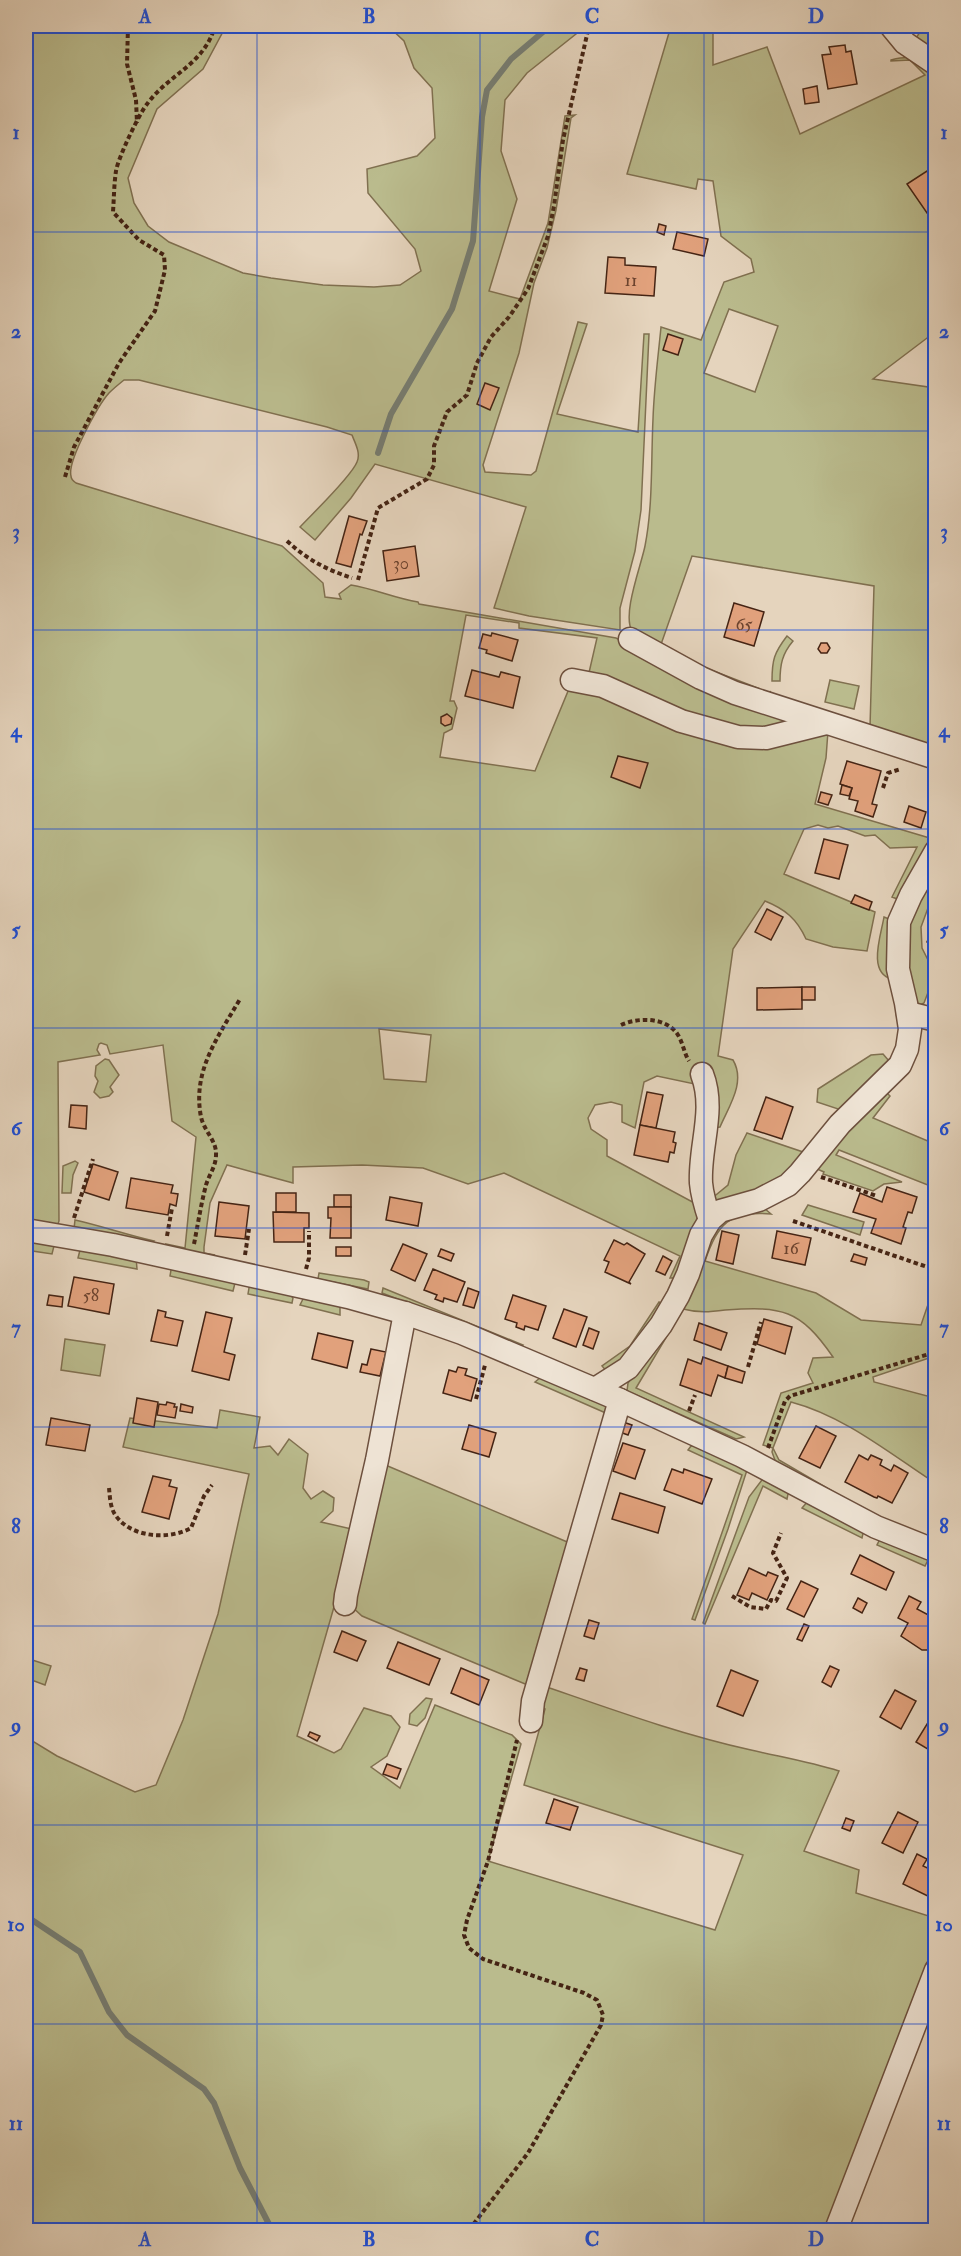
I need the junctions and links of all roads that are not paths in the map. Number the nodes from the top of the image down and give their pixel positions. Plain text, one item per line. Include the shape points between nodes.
1 (891, 26) edge
2 (936, 64) edge
3 (630, 639) dead end
4 (572, 680) dead end
5 (826, 723) junction
6 (936, 758) edge
7 (936, 852) edge
8 (908, 1013) junction
9 (936, 1020) edge
10 (702, 1074) road end
11 (710, 1220) junction
12 (26, 1230) edge
13 (405, 1313) junction
14 (595, 1389) junction
15 (620, 1400) junction
16 (936, 1551) edge
17 (345, 1604) dead end
18 (531, 1721) dead end
19 (936, 1970) edge
20 (836, 2230) edge

1 - 2 street via 905,43
3 - 5 street via 735,693
4 - 5 street via 603,687 681,721 738,737 766,738
5 - 6 street
7 - 8 street via 899,922 898,969
8 - 9 street
8 - 11 street via 907,1049 900,1065 840,1124 800,1173 775,1193 720,1211
10 - 11 street via 709,1101 701,1182
11 - 14 street via 700,1235 688,1275 661,1325 628,1368
12 - 13 street via 92,1240
13 - 14 street
13 - 17 street
14 - 15 street
15 - 16 street via 758,1464 876,1527
15 - 18 street via 533,1701
19 - 20 street

